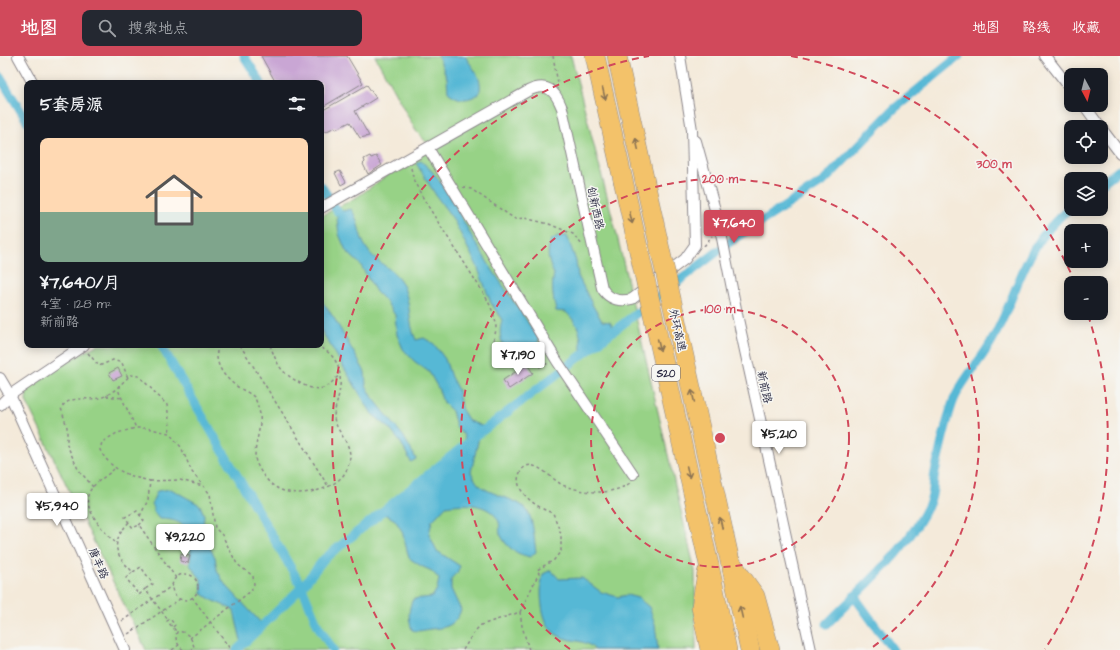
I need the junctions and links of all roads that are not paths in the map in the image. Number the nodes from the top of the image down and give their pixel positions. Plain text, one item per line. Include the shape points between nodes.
1 (18, 56) edge
2 (595, 56) edge
3 (617, 56) edge
4 (680, 56) edge
5 (1046, 56) edge
6 (31, 80) edge
7 (1064, 80) edge
8 (1089, 112) edge
9 (1096, 120) edge
10 (692, 130) junction
11 (1108, 137) edge
12 (428, 148) junction
13 (1120, 154) edge
14 (324, 206) edge
15 (86, 348) edge
16 (0, 378) edge
17 (10, 394) junction
18 (0, 405) edge
19 (633, 474) road end
20 (730, 561) junction
21 (708, 565) junction
22 (125, 650) edge
23 (710, 650) edge
24 (727, 650) edge
25 (750, 650) edge
26 (770, 650) edge
27 (811, 650) edge

1 - 6 street
2 -> 21 highway, 外环高速 / S20, bridge
20 -> 3 highway, 外环高速 / S20, bridge
4 - 10 street, 创新西路
5 - 7 street
8 - 9 street
10 - 12 street, 创新西路 via 695,246 685,259 632,299 618,301 605,294 600,283 560,102 553,91 535,88
10 - 27 street, 新前路 via 720,228
11 - 13 street
12 - 14 street
12 - 19 street via 556,360
15 - 17 street
16 - 17 street, 唐丰路
17 - 18 street
17 - 22 street, 唐丰路
25 -> 20 highway, 外环高速 / S20
20 - 26 highway via 755,596
21 - 23 highway via 701,607
21 - 24 highway, 外环高速 / S20

